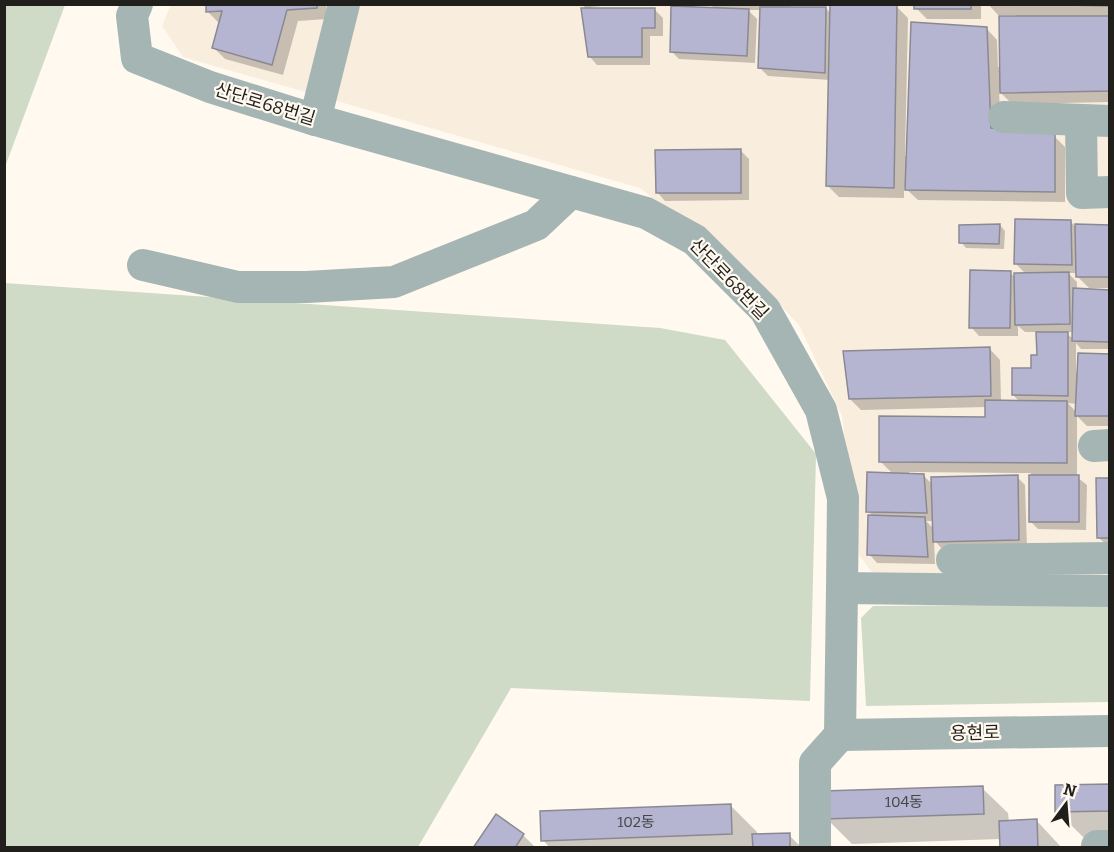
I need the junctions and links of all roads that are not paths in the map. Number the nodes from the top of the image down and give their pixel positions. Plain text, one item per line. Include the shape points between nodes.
1 (345, 4) edge
2 (135, 10) edge
3 (1004, 117) dead end
4 (315, 120) junction
5 (1095, 120) edge
6 (572, 192) junction
7 (1110, 192) edge
8 (143, 265) dead end
9 (1110, 558) edge
10 (952, 560) dead end
11 (842, 588) junction
12 (1110, 591) edge
13 (1110, 731) edge
14 (840, 735) junction
15 (815, 848) edge

1 - 4 street
2 - 4 street, 산단로68번길 via 137,58 210,87
3 - 5 street
4 - 6 street, 산단로68번길
5 - 7 street via 1082,193
6 - 8 street via 536,225 394,282 238,287
6 - 11 street, 산단로68번길 via 646,213 695,240 765,310 821,410 843,498
9 - 10 street
11 - 12 street
11 - 14 street, 산단로68번길
13 - 14 street, 용현로
14 - 15 street via 815,763

